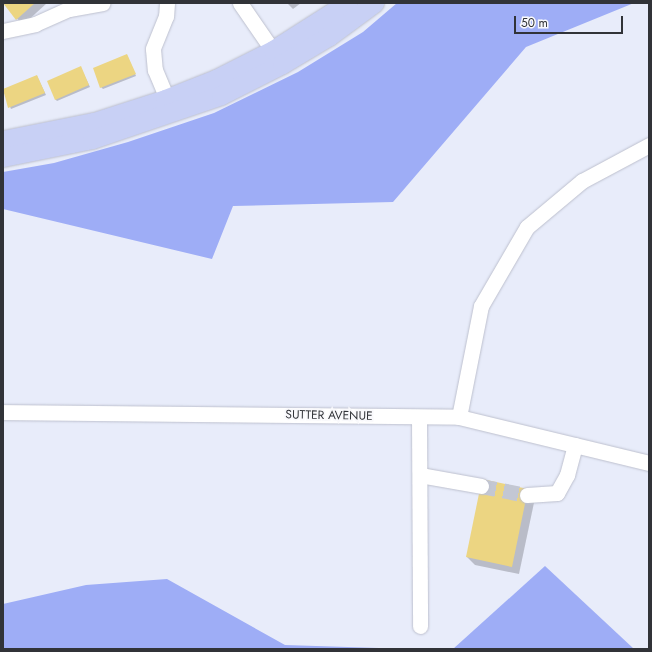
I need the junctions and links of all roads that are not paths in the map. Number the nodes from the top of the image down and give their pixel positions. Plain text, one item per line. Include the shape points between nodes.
1 (102, 3) edge
2 (167, 3) edge
3 (240, 3) edge
4 (347, 3) edge
5 (374, 3) edge
6 (3, 31) edge
7 (278, 57) junction
8 (169, 106) junction
9 (3, 140) edge
10 (649, 145) edge
11 (3, 157) edge
12 (3, 412) edge
13 (419, 417) junction
14 (459, 417) junction
15 (575, 445) junction
16 (649, 463) edge
17 (420, 475) junction
18 (481, 486) tunnel mouth
19 (527, 495) tunnel mouth
20 (420, 626) dead end

1 - 6 street via 69,9 35,24
2 - 8 street via 166,16 153,49 155,70
3 - 7 street
4 - 7 main road
5 - 7 main road via 329,36
7 - 8 main road via 216,79
8 - 9 main road
8 - 11 main road via 92,139
10 - 14 street via 582,181 527,227 481,306
12 - 13 street, SUTTER AVENUE
13 - 14 street, SUTTER AVENUE
13 - 17 street
14 - 15 street, SUTTER AVENUE
15 - 16 street, SUTTER AVENUE
15 - 19 street via 567,475 557,493
17 - 18 street
17 - 20 street

